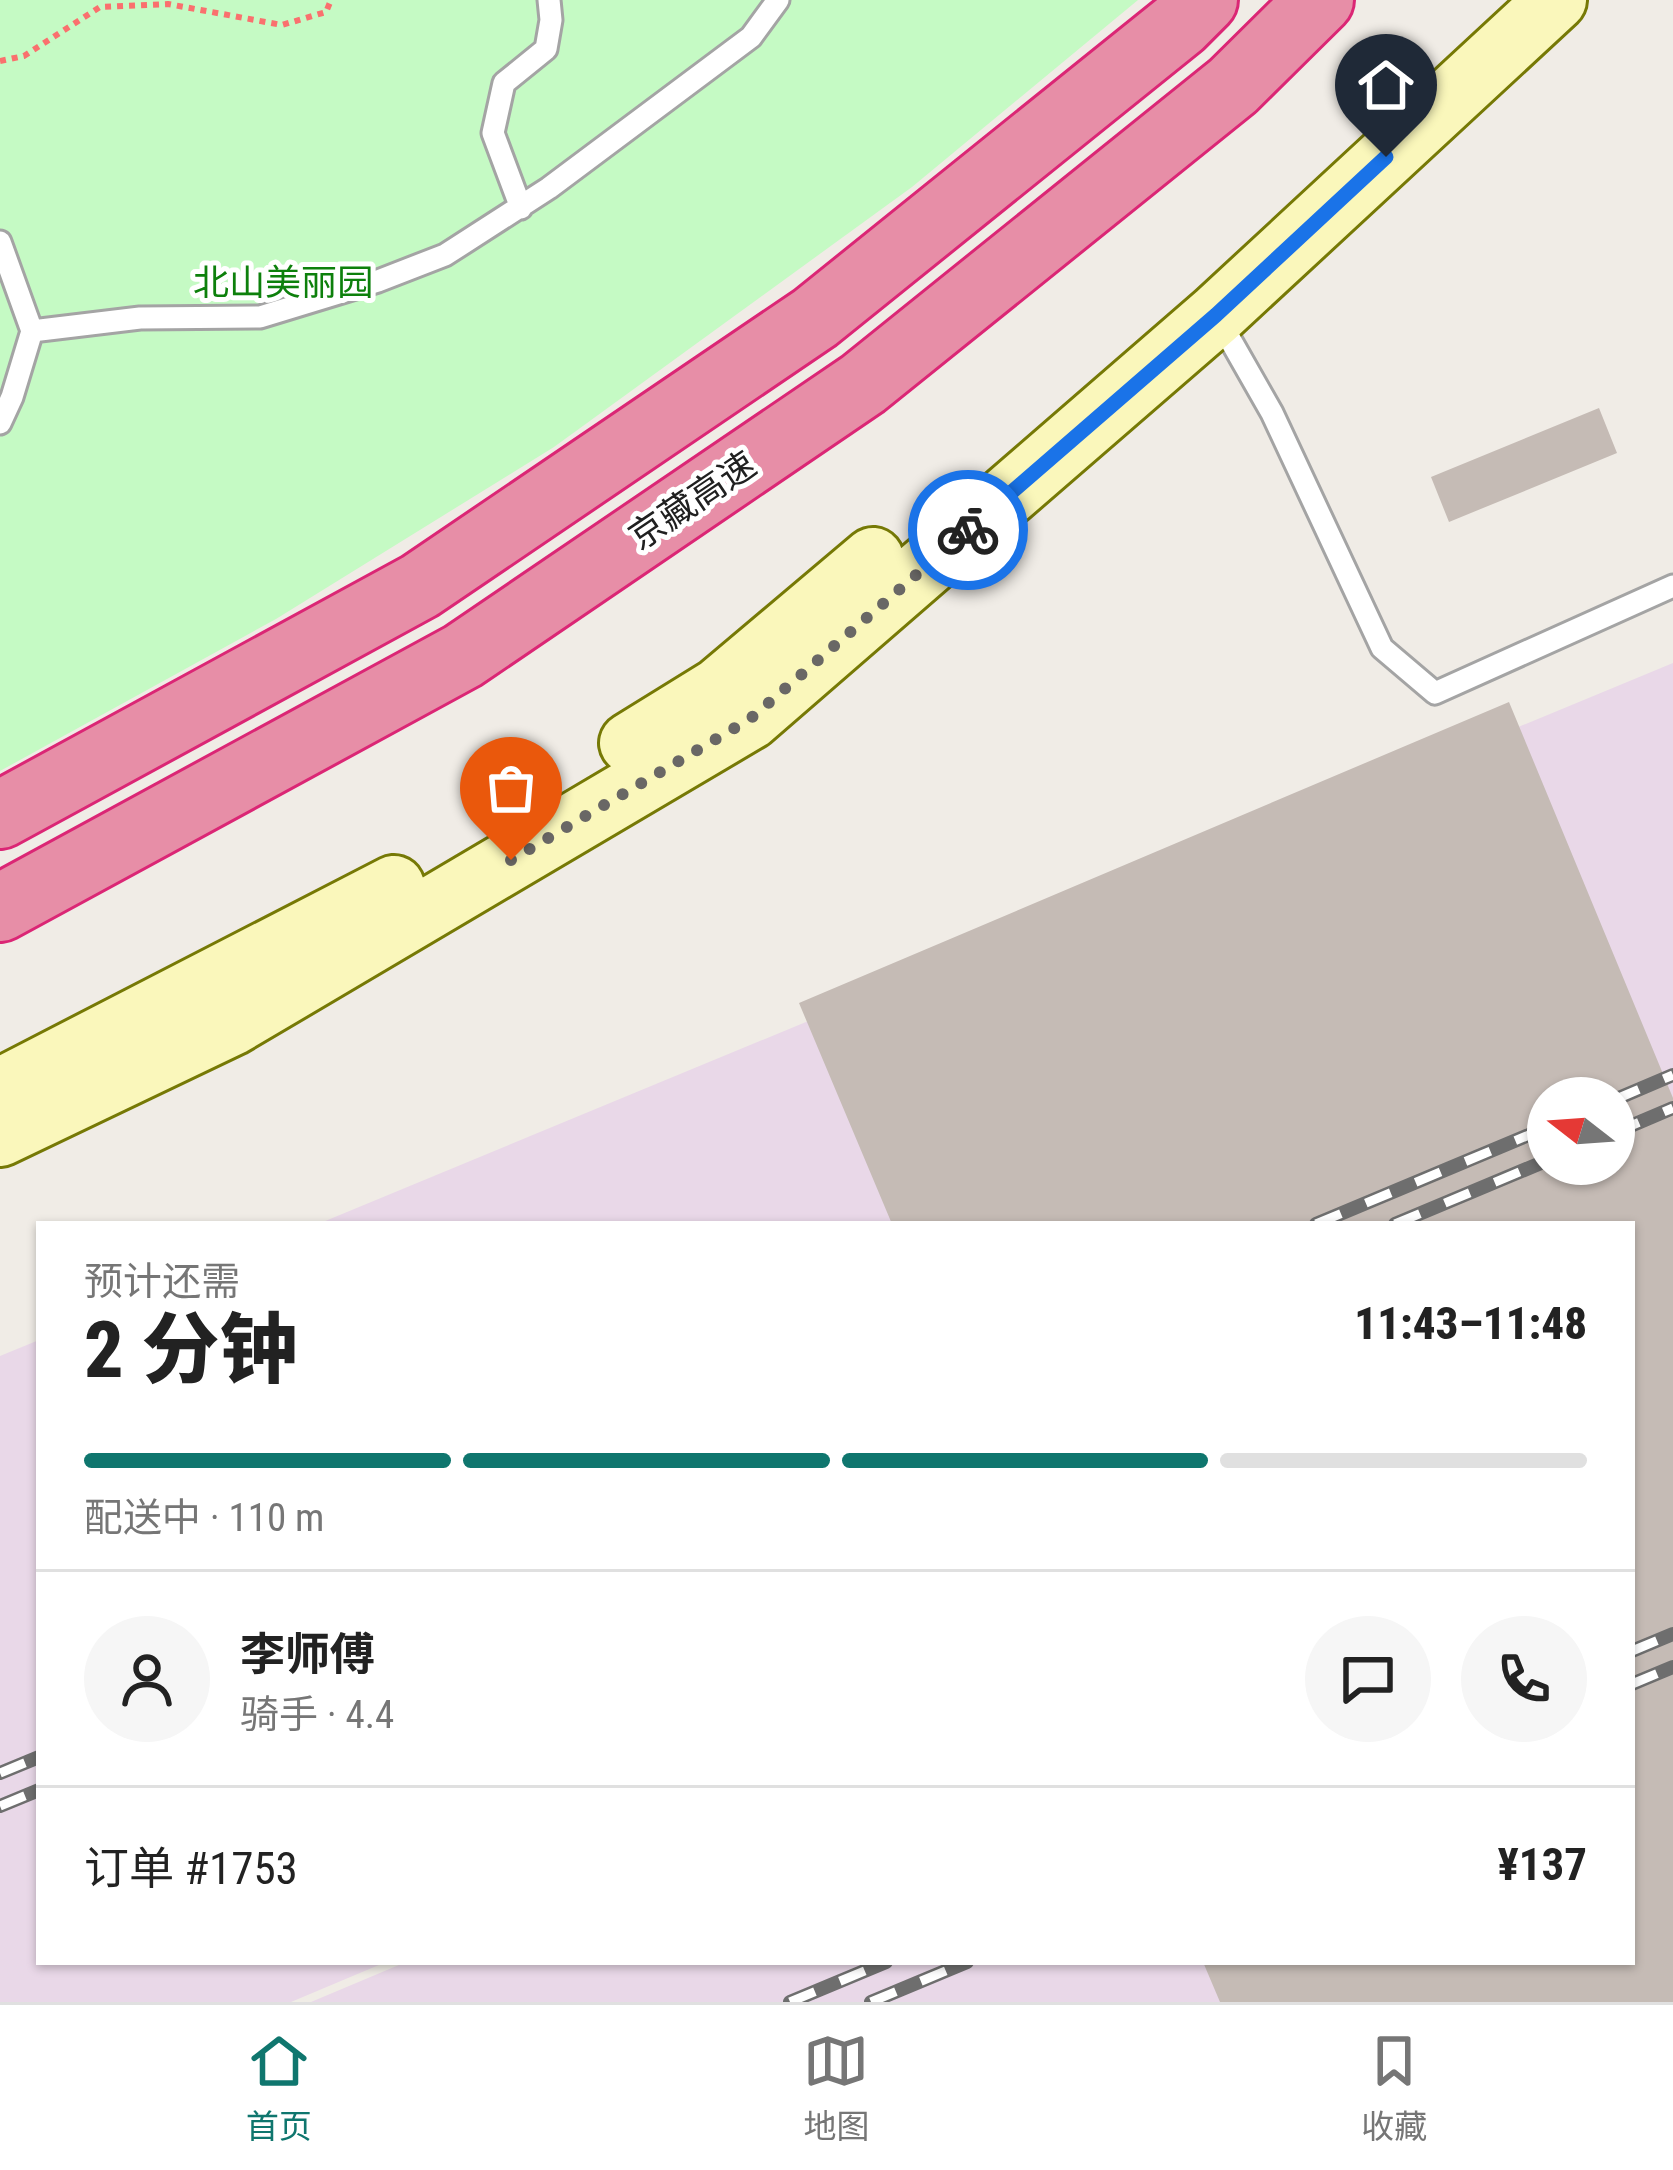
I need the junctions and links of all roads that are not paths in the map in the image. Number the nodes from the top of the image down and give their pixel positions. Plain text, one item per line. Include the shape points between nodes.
1 (549, 0) edge
2 (778, 0) edge
3 (1204, 0) edge
4 (1320, 0) edge
5 (1501, 0) edge
6 (1556, 0) edge
7 (521, 208) junction
8 (0, 242) edge
9 (1216, 315) junction
10 (32, 331) junction
11 (0, 423) edge
12 (1673, 586) edge
13 (0, 815) edge
14 (0, 908) edge
15 (0, 1088) edge
16 (0, 1136) edge

1 - 7 lane via 546,49 504,83 493,133
2 - 7 lane via 751,37
3 - 13 highway via 814,318 440,572
4 - 14 highway, 京藏高速 via 1233,86 863,384 463,656
5 - 15 main road via 1205,278 719,688 418,874
6 - 9 main road
7 - 10 lane via 446,255 260,317 140,318
8 - 10 lane
9 - 12 lane via 1272,413 1382,648 1435,693
9 - 16 main road via 750,719 232,1025
10 - 11 lane

